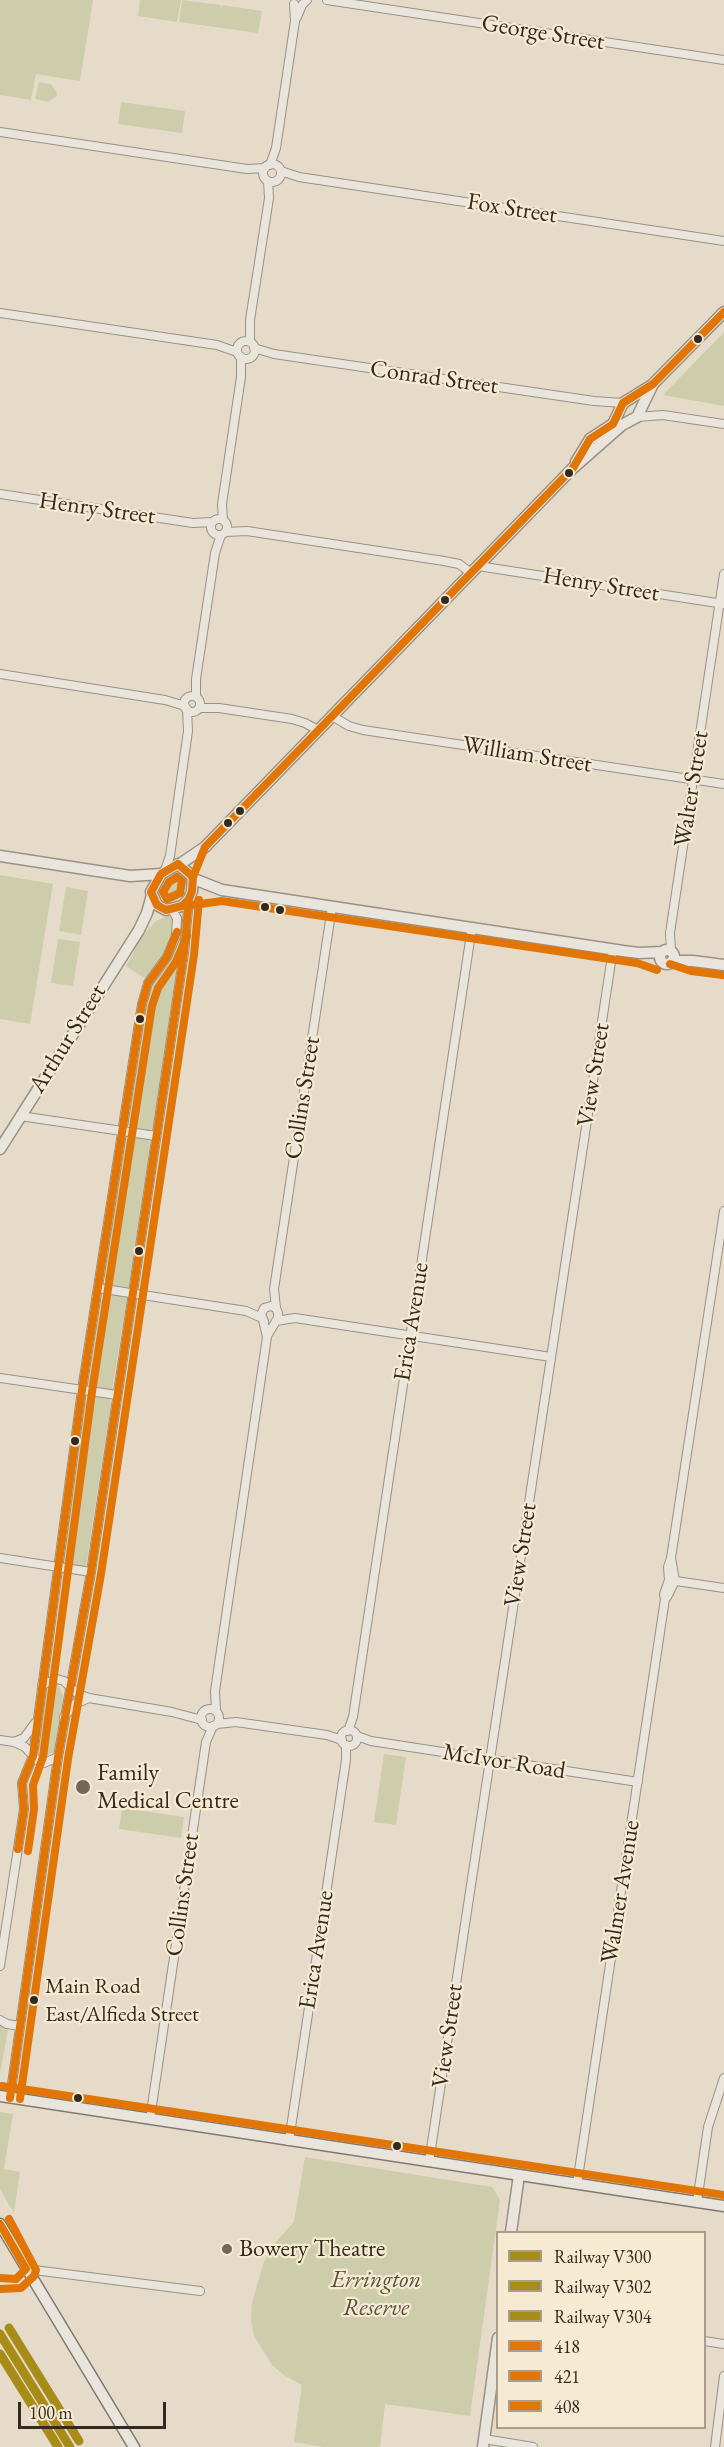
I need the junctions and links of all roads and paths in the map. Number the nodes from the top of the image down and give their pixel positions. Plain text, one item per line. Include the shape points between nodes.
1 (322, 0) edge
2 (327, 0) edge
3 (300, 2) edge
4 (724, 60) edge
5 (0, 132) edge
6 (272, 173) junction
7 (724, 241) edge
8 (724, 312) edge
9 (0, 313) edge
10 (246, 350) junction
11 (653, 384) junction
12 (642, 405) junction
13 (622, 407) junction
14 (663, 415) junction
15 (634, 418) junction
16 (724, 424) edge
17 (573, 468) junction
18 (0, 494) edge
19 (219, 527) junction
20 (475, 570) junction
21 (724, 574) edge
22 (722, 604) edge
23 (0, 674) edge
24 (192, 703) junction
25 (332, 716) junction
26 (318, 730) junction
27 (694, 780) junction
28 (724, 784) edge
29 (172, 843) junction
30 (205, 847) junction
31 (0, 856) edge
32 (179, 864) junction
33 (163, 872) junction
34 (130, 876) junction
35 (194, 878) junction
36 (222, 890) junction
37 (151, 894) junction
38 (190, 897) junction
39 (332, 907) junction
40 (169, 910) junction
41 (472, 927) junction
42 (139, 930) junction
43 (613, 949) junction
44 (667, 955) junction
45 (724, 965) edge
46 (20, 1116) junction
47 (122, 1131) junction
48 (156, 1136) junction
49 (0, 1149) edge
50 (724, 1211) edge
51 (98, 1288) junction
52 (274, 1289) junction
53 (133, 1294) junction
54 (265, 1308) junction
55 (277, 1309) junction
56 (246, 1311) junction
57 (295, 1318) junction
58 (262, 1319) junction
59 (275, 1321) junction
60 (410, 1335) junction
61 (267, 1337) junction
62 (551, 1357) junction
63 (0, 1378) edge
64 (82, 1390) junction
65 (117, 1395) junction
66 (0, 1558) edge
67 (57, 1568) junction
68 (91, 1572) junction
69 (672, 1580) junction
70 (724, 1588) edge
71 (42, 1685) junction
72 (69, 1687) junction
73 (89, 1698) junction
74 (64, 1717) junction
75 (210, 1718) junction
76 (36, 1721) junction
77 (350, 1738) junction
78 (0, 1740) edge
79 (14, 1742) junction
80 (33, 1756) junction
81 (58, 1757) junction
82 (490, 1760) junction
83 (638, 1782) junction
84 (0, 1966) edge
85 (0, 2020) edge
86 (21, 2026) junction
87 (724, 2078) edge
88 (5, 2097) edge
89 (150, 2119) junction
90 (289, 2141) junction
91 (429, 2162) junction
92 (519, 2175) junction
93 (577, 2184) junction
94 (697, 2202) junction
95 (724, 2206) edge
96 (0, 2224) edge
97 (512, 2231) edge
98 (26, 2269) junction
99 (200, 2291) dead end
100 (706, 2341) edge
101 (724, 2344) edge
102 (496, 2353) edge
103 (724, 2376) edge
104 (484, 2443) edge
105 (134, 2447) edge
106 (533, 2447) edge
107 (714, 2447) edge

1 - 3 street
2 - 4 street, George Street
3 - 6 street
5 - 6 street, Fox Street
6 - 7 street, Fox Street
6 - 10 street
8 - 11 street
9 - 10 street, Conrad Street
10 - 13 street, Conrad Street
10 - 19 street
11 - 12 street
11 - 13 street
12 - 13 street via 633,400
12 - 14 street
12 - 15 street
13 - 15 street
13 - 17 street via 613,424 590,439
14 - 15 street
14 - 16 street
15 - 17 street
17 - 20 street
18 - 19 street, Henry Street
19 - 20 street, Henry Street via 452,562
19 - 24 street
20 - 22 street, Henry Street
20 - 25 street
21 - 22 street, Walter Street
22 - 27 street, Walter Street
23 - 24 street
24 - 26 street via 292,719
24 - 29 street
25 - 26 street
25 - 27 street, William Street via 363,730
26 - 30 street
27 - 28 street, William Street
27 - 44 street, Walter Street
29 - 32 street
29 - 33 street
30 - 32 street
30 - 35 street via 196,863
31 - 34 street
32 - 33 street
32 - 35 street
33 - 34 street
33 - 37 street
34 - 37 street
35 - 36 street
35 - 38 street
36 - 38 street
36 - 39 street
37 - 40 street via 157,905
37 - 42 street, Arthur Street
38 - 40 street via 182,906
38 - 48 street
39 - 41 street
39 - 52 street, Collins Street
40 - 42 street, Arthur Street
40 - 47 street via 177,918 176,936 144,991
41 - 43 street
41 - 60 street, Erica Avenue
42 - 46 street, Arthur Street
43 - 44 street
43 - 62 street, View Street
44 - 45 street
46 - 47 street
46 - 49 street, Arthur Street
47 - 48 street
47 - 51 street
48 - 53 street
50 - 69 street, Walmer Avenue via 668,1568
51 - 53 street
51 - 64 street
52 - 54 street, Collins Street
52 - 55 street, Collins Street
53 - 56 street
53 - 65 street
54 - 55 street
54 - 56 street
54 - 58 street
55 - 57 street
55 - 59 street
56 - 58 street
57 - 59 street
57 - 60 street
58 - 59 street via 268,1323
58 - 61 street, Collins Street
59 - 61 street, Collins Street
60 - 62 street
60 - 77 street, Erica Avenue
61 - 75 street, Collins Street
62 - 82 street, View Street
63 - 64 street
64 - 65 street
64 - 67 street
65 - 68 street
66 - 67 street
67 - 68 street
67 - 71 street
68 - 72 street
69 - 70 street
69 - 83 street, Walmer Avenue via 665,1589
71 - 72 street, McIvor Road via 57,1679
71 - 76 street
72 - 73 street, McIvor Road
72 - 74 street
73 - 74 street via 75,1704
73 - 75 street, McIvor Road
74 - 81 street
75 - 77 street, McIvor Road
75 - 89 street, Collins Street
76 - 79 street via 24,1738
76 - 80 street
77 - 82 street, McIvor Road
77 - 90 street, Erica Avenue
78 - 79 street
79 - 80 street
80 - 81 street via 44,1763
80 - 84 street via 22,1783 24,1809
81 - 86 street
82 - 83 street, McIvor Road
82 - 91 street, View Street
83 - 93 street, Walmer Avenue
85 - 86 street
86 - 88 street
87 - 94 street via 708,2127
88 - 89 street
89 - 90 street
90 - 91 street
91 - 92 street
92 - 93 street
92 - 97 street
93 - 94 street
94 - 95 street
96 - 98 street
98 - 99 street
98 - 105 street
100 - 101 street
102 - 104 street
103 - 107 street
104 - 106 street

